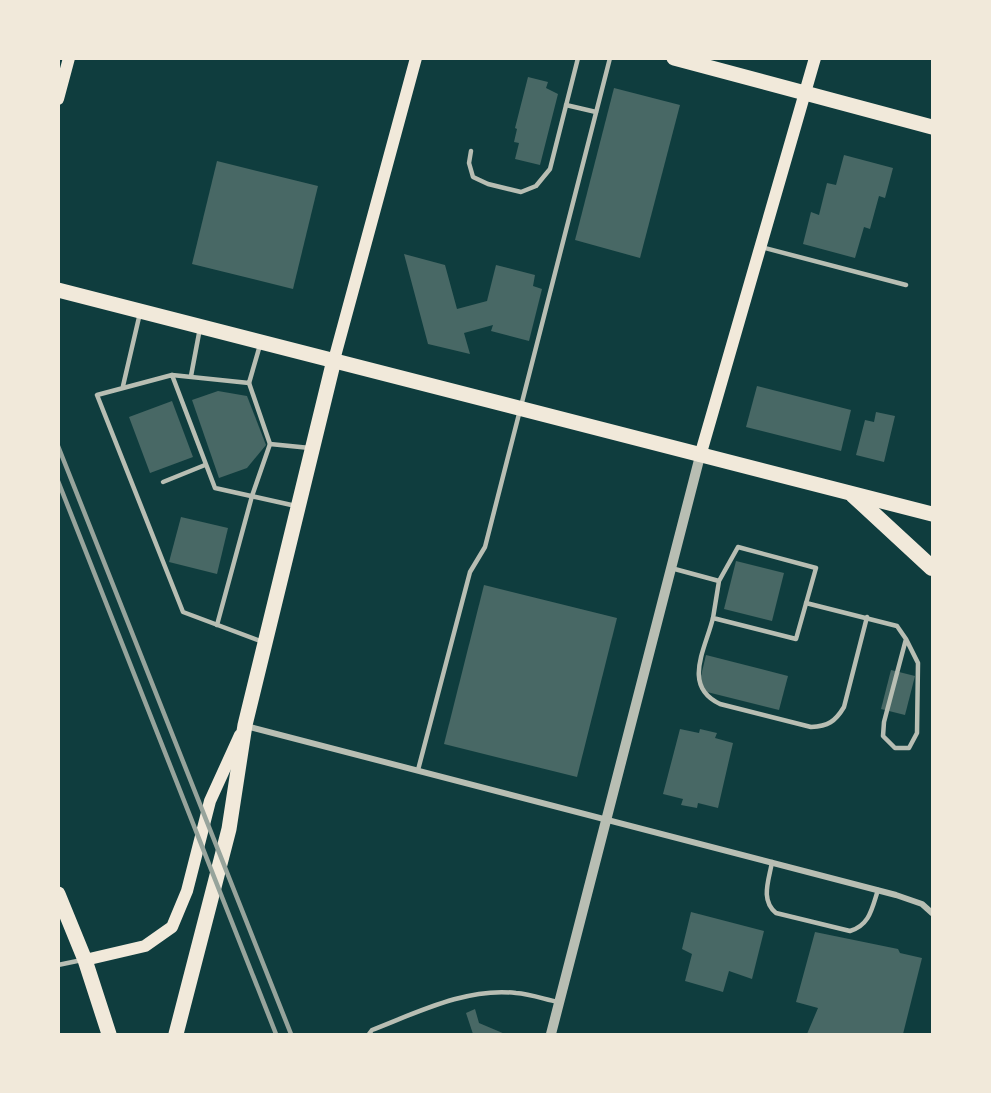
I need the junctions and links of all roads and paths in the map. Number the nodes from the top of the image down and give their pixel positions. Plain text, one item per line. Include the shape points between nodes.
1 (69, 58) edge
2 (416, 58) edge
3 (578, 58) edge
4 (610, 58) edge
5 (674, 58) edge
6 (815, 58) edge
7 (806, 95) junction
8 (58, 99) edge
9 (566, 105) junction
10 (596, 112) junction
11 (933, 127) edge
12 (471, 151) dead end
13 (761, 247) junction
14 (906, 285) dead end
15 (58, 290) edge
16 (141, 310) junction
17 (200, 326) junction
18 (261, 341) junction
19 (334, 360) junction
20 (172, 375) junction
21 (191, 376) junction
22 (249, 383) junction
23 (123, 386) junction
24 (521, 408) junction
25 (262, 416) junction
26 (256, 418) dead end
27 (204, 436) dead end
28 (196, 439) junction
29 (270, 444) junction
30 (312, 448) junction
31 (700, 456) junction
32 (206, 465) junction
33 (163, 482) dead end
34 (853, 495) junction
35 (252, 496) junction
36 (297, 506) junction
37 (933, 514) edge
38 (671, 568) junction
39 (933, 568) edge
40 (719, 581) junction
41 (806, 603) junction
42 (867, 616) junction
43 (713, 618) junction
44 (218, 625) junction
45 (906, 639) junction
46 (266, 643) junction
47 (245, 725) junction
48 (418, 770) junction
49 (606, 819) junction
50 (772, 862) junction
51 (878, 890) junction
52 (58, 894) edge
53 (933, 913) edge
54 (85, 960) junction
55 (58, 965) edge
56 (559, 1002) junction
57 (109, 1035) edge
58 (176, 1035) edge
59 (369, 1035) edge
60 (551, 1035) edge

1 - 8 main road
2 - 19 main road
3 - 9 lane
4 - 10 lane
5 - 7 main road
6 - 7 main road
7 - 11 main road
7 - 13 main road
9 - 10 lane
9 - 12 lane via 550,169 536,186 521,192 473,177
10 - 24 lane
13 - 14 lane
13 - 31 main road
15 - 16 main road
16 - 17 main road
16 - 23 lane
17 - 18 main road
17 - 21 lane
18 - 19 main road
18 - 22 lane
19 - 24 main road
19 - 30 main road
20 - 21 lane
20 - 23 lane
20 - 28 lane
21 - 22 lane
22 - 25 lane
23 - 44 lane via 97,395 170,580 183,612
24 - 31 main road
24 - 48 lane via 485,547 470,572
25 - 26 lane
25 - 29 lane
27 - 28 lane
28 - 32 lane
29 - 30 lane
29 - 35 lane
30 - 36 main road
31 - 34 main road
31 - 38 street
32 - 33 lane
32 - 35 lane via 215,488
34 - 37 main road
34 - 39 highway
35 - 36 lane
35 - 44 lane
36 - 46 main road
38 - 40 lane
38 - 49 street
40 - 41 lane via 738,547 816,568
40 - 43 lane
41 - 42 lane
41 - 43 lane via 796,639
42 - 43 lane via 844,707 836,720 811,727 707,698 697,676
42 - 45 lane via 897,626
44 - 46 lane
45 - 45 lane via 884,722 883,736 895,748 909,748 917,733 918,663
46 - 47 main road
47 - 48 street
47 - 54 main road via 210,801 187,891 172,927 145,946
47 - 58 main road via 229,830
48 - 49 street
49 - 50 street
49 - 56 street
50 - 51 street
50 - 51 lane via 766,897 768,907 776,913 850,931 862,928
51 - 53 street via 922,904
52 - 54 main road
54 - 55 lane
54 - 57 main road
56 - 59 lane via 516,993 483,993 429,1007 372,1030
56 - 60 street

